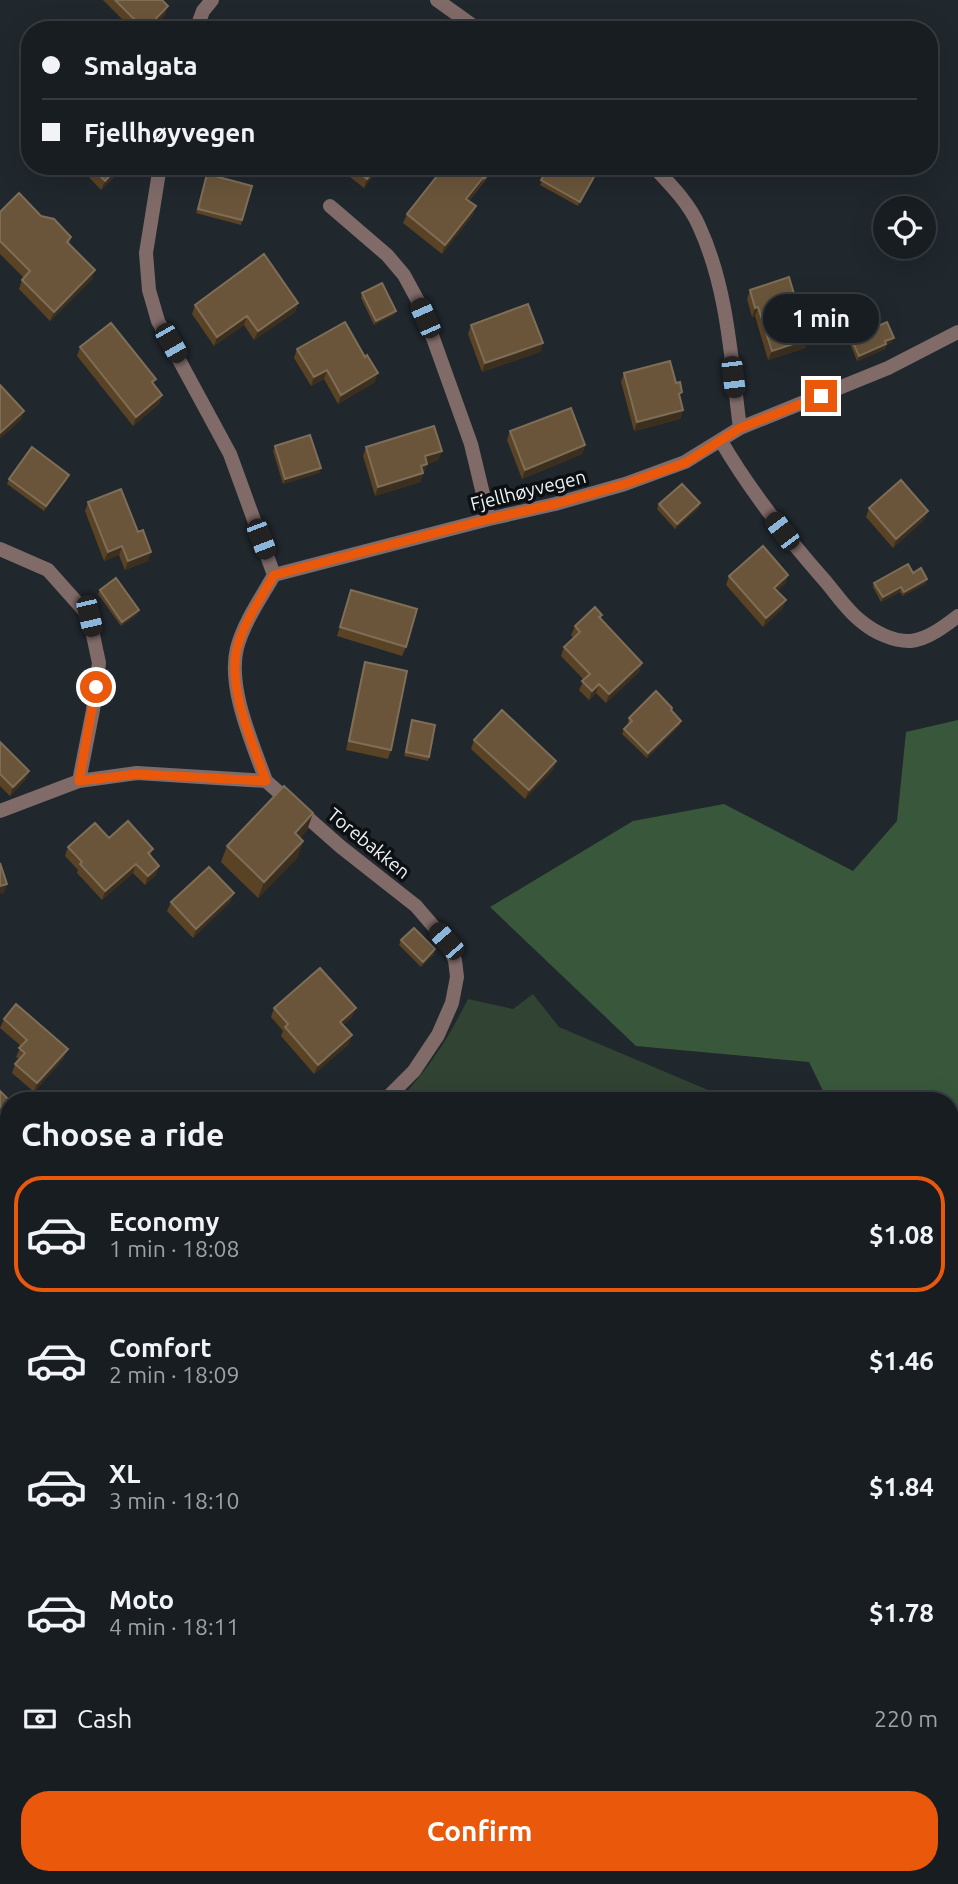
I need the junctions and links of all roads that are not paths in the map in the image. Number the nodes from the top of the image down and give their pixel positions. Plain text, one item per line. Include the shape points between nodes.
1 (212, 0) edge
2 (437, 0) edge
3 (199, 21) edge
4 (466, 21) edge
5 (159, 175) edge
6 (661, 175) edge
7 (330, 206) dead end
8 (958, 332) edge
9 (740, 428) junction
10 (721, 440) junction
11 (489, 519) junction
12 (0, 549) edge
13 (274, 575) junction
14 (958, 617) edge
15 (79, 781) junction
16 (266, 781) junction
17 (0, 811) edge
18 (393, 1092) edge

1 - 3 street
2 - 4 street
5 - 13 street via 146,253 149,290 158,321 230,454
6 - 9 street via 699,224 713,261
7 - 11 street via 387,255 417,299 471,444
8 - 9 street, Fjellhøyvegen via 888,369
9 - 10 street, Fjellhøyvegen
10 - 11 street, Fjellhøyvegen via 685,463 625,484
10 - 14 street via 744,480 795,548 861,622 886,636 910,641 926,637
11 - 13 street, Fjellhøyvegen
12 - 15 street via 48,570 89,616 99,663
13 - 16 street via 237,649 235,681
15 - 16 street via 137,774
15 - 17 street
16 - 18 street, Torebakken via 416,906 446,941 454,960 457,977 452,1003 438,1035

